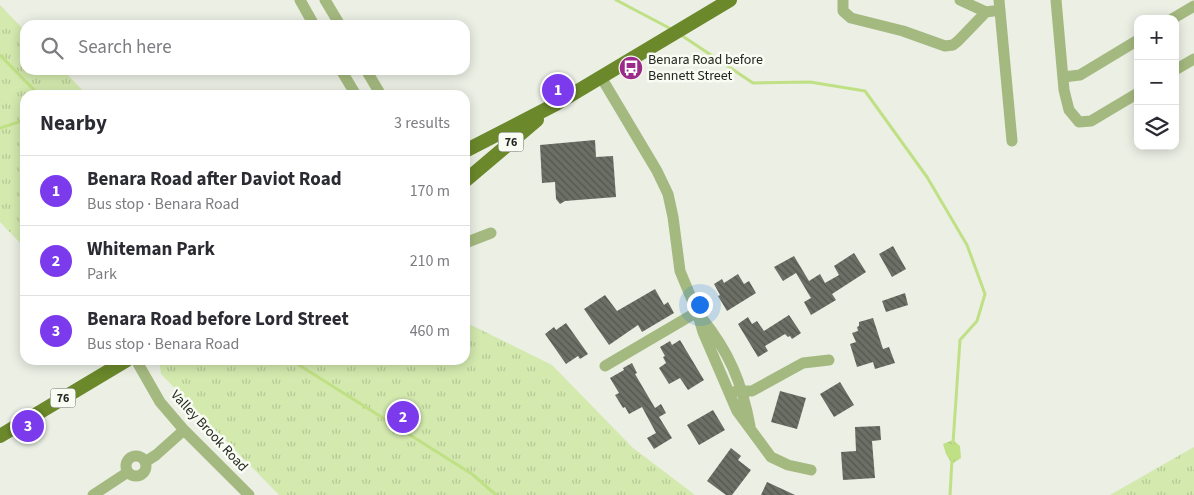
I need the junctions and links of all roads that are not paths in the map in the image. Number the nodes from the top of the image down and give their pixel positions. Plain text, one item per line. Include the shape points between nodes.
1 (300, 0) edge
2 (325, 0) edge
3 (730, 0) edge
4 (843, 0) edge
5 (960, 0) edge
6 (1056, 0) edge
7 (999, 5) edge
8 (1194, 6) edge
9 (986, 12) junction
10 (1179, 15) edge
11 (311, 20) edge
12 (337, 20) edge
13 (1134, 42) edge
14 (1194, 59) edge
15 (1179, 68) edge
16 (344, 75) edge
17 (369, 75) edge
18 (601, 77) junction
19 (1063, 77) junction
20 (353, 90) edge
21 (378, 90) edge
22 (1134, 95) edge
23 (556, 104) junction
24 (1012, 141) dead end
25 (470, 148) edge
26 (470, 177) edge
27 (491, 233) dead end
28 (470, 241) edge
29 (697, 312) junction
30 (829, 360) dead end
31 (119, 365) edge
32 (139, 365) edge
33 (605, 366) dead end
34 (729, 391) junction
35 (743, 391) junction
36 (751, 428) junction
37 (184, 430) junction
38 (0, 436) edge
39 (810, 470) dead end
40 (93, 495) edge
41 (249, 495) edge

1 - 11 street
2 - 12 street
3 - 18 main road, 76
4 - 9 street via 843,11 851,18 903,31 942,46 958,41
5 - 9 street
6 - 19 street
7 - 9 street
7 - 24 street
8 - 10 street
13 - 19 street via 1080,75
14 - 15 street
16 - 20 street
17 - 21 street
18 - 23 main road, 76
18 - 29 street via 668,194 680,271
19 - 22 street via 1069,110 1079,122 1091,121
23 - 25 main road, 76
23 - 26 main road, 76
27 - 28 street
29 - 33 street
29 - 34 street
29 - 35 street via 713,331 733,365
30 - 35 street via 803,363 752,391
31 - 38 main road, 76
32 - 37 street, Valley Brook Road via 160,402
34 - 35 street
34 - 36 street via 737,411
35 - 36 street
36 - 39 street via 771,457
37 - 40 street via 145,462 137,456 130,459 126,465 128,472
37 - 41 street, Valley Brook Road

